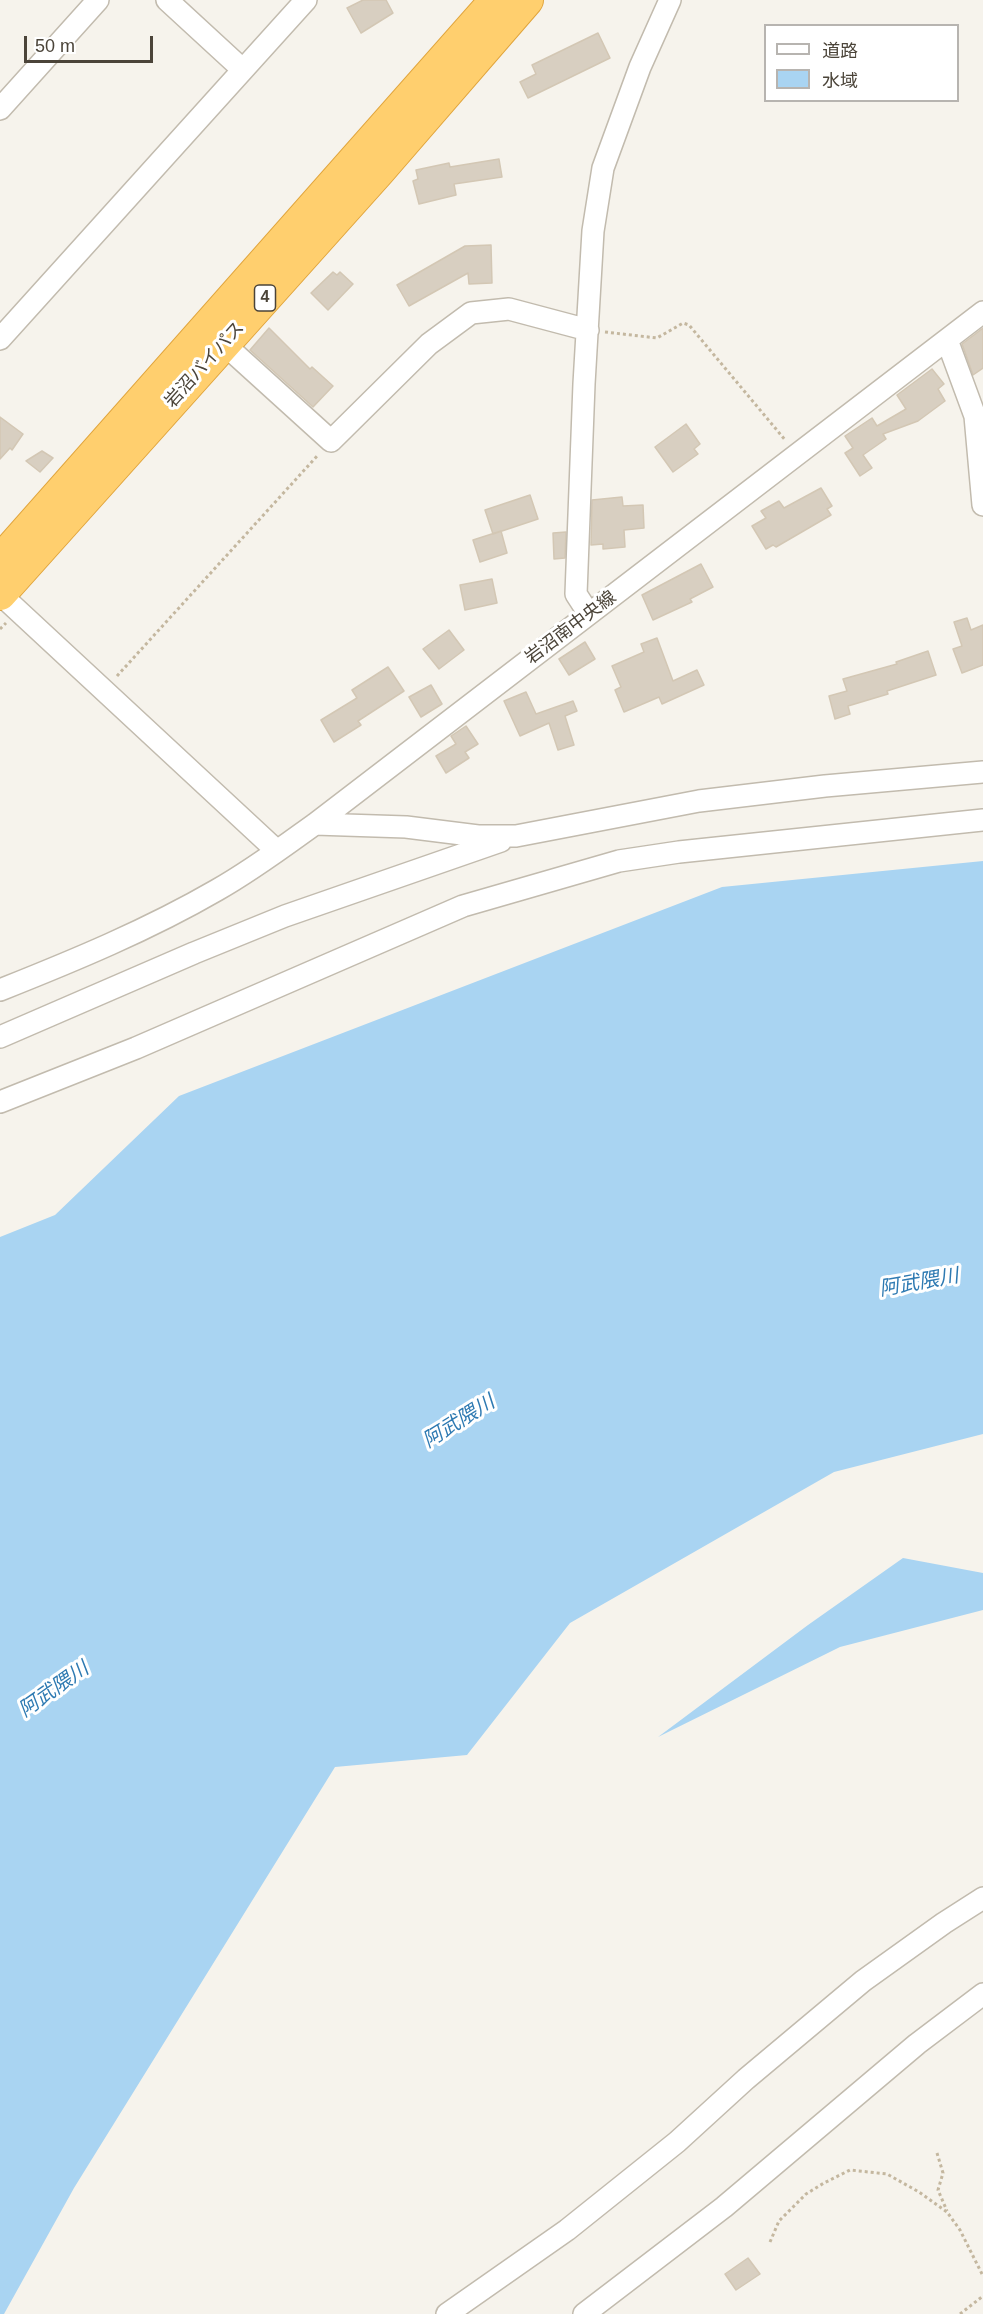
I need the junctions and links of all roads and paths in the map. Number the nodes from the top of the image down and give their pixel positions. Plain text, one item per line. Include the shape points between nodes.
1 (98, 0) edge
2 (166, 0) edge
3 (306, 0) edge
4 (496, 0) edge
5 (527, 0) edge
6 (670, 0) edge
7 (242, 69) junction
8 (0, 109) edge
9 (983, 312) edge
10 (588, 330) junction
11 (0, 339) edge
12 (947, 340) junction
13 (224, 344) junction
14 (330, 441) junction
15 (797, 455) junction
16 (983, 505) edge
17 (0, 561) edge
18 (0, 594) edge
19 (589, 614) junction
20 (104, 691) junction
21 (983, 772) edge
22 (983, 820) edge
23 (315, 824) junction
24 (515, 836) junction
25 (277, 851) junction
26 (0, 990) edge
27 (0, 1037) edge
28 (0, 1102) edge
29 (983, 1898) edge
30 (983, 1994) edge
31 (937, 2153) dead end
32 (947, 2212) junction
33 (770, 2242) dead end
34 (983, 2276) edge
35 (983, 2296) edge
36 (447, 2314) edge
37 (584, 2314) edge
38 (960, 2314) edge

1 - 8 street
2 - 7 street
3 - 7 street
4 - 17 highway, 岩沼バイパス / 4
5 - 13 highway, 岩沼バイパス / 4
6 - 10 street via 640,67 603,168 593,231
7 - 11 street
9 - 12 street, 岩沼南中央線
10 - 14 street via 509,309 471,314 429,344
10 - 15 path via 657,338 683,324 689,326
10 - 19 street via 576,594
12 - 15 street, 岩沼南中央線
12 - 16 street via 975,416
13 - 14 street
13 - 18 highway, 岩沼バイパス / 4
14 - 20 path
15 - 19 street, 岩沼南中央線
18 - 20 street
19 - 23 street, 岩沼南中央線
20 - 25 street
21 - 24 street via 699,801
22 - 28 street via 679,852 608,864 463,906 136,1048
23 - 24 street
23 - 25 street, 岩沼南中央線
24 - 27 street via 285,916
25 - 26 street, 岩沼南中央線 via 217,890 148,927
29 - 36 street via 863,1981 677,2142 567,2230
30 - 37 street via 917,2044 724,2207
31 - 32 path via 943,2174 938,2190
32 - 33 path via 887,2174 850,2170 806,2194 779,2221
32 - 34 path
35 - 38 path

